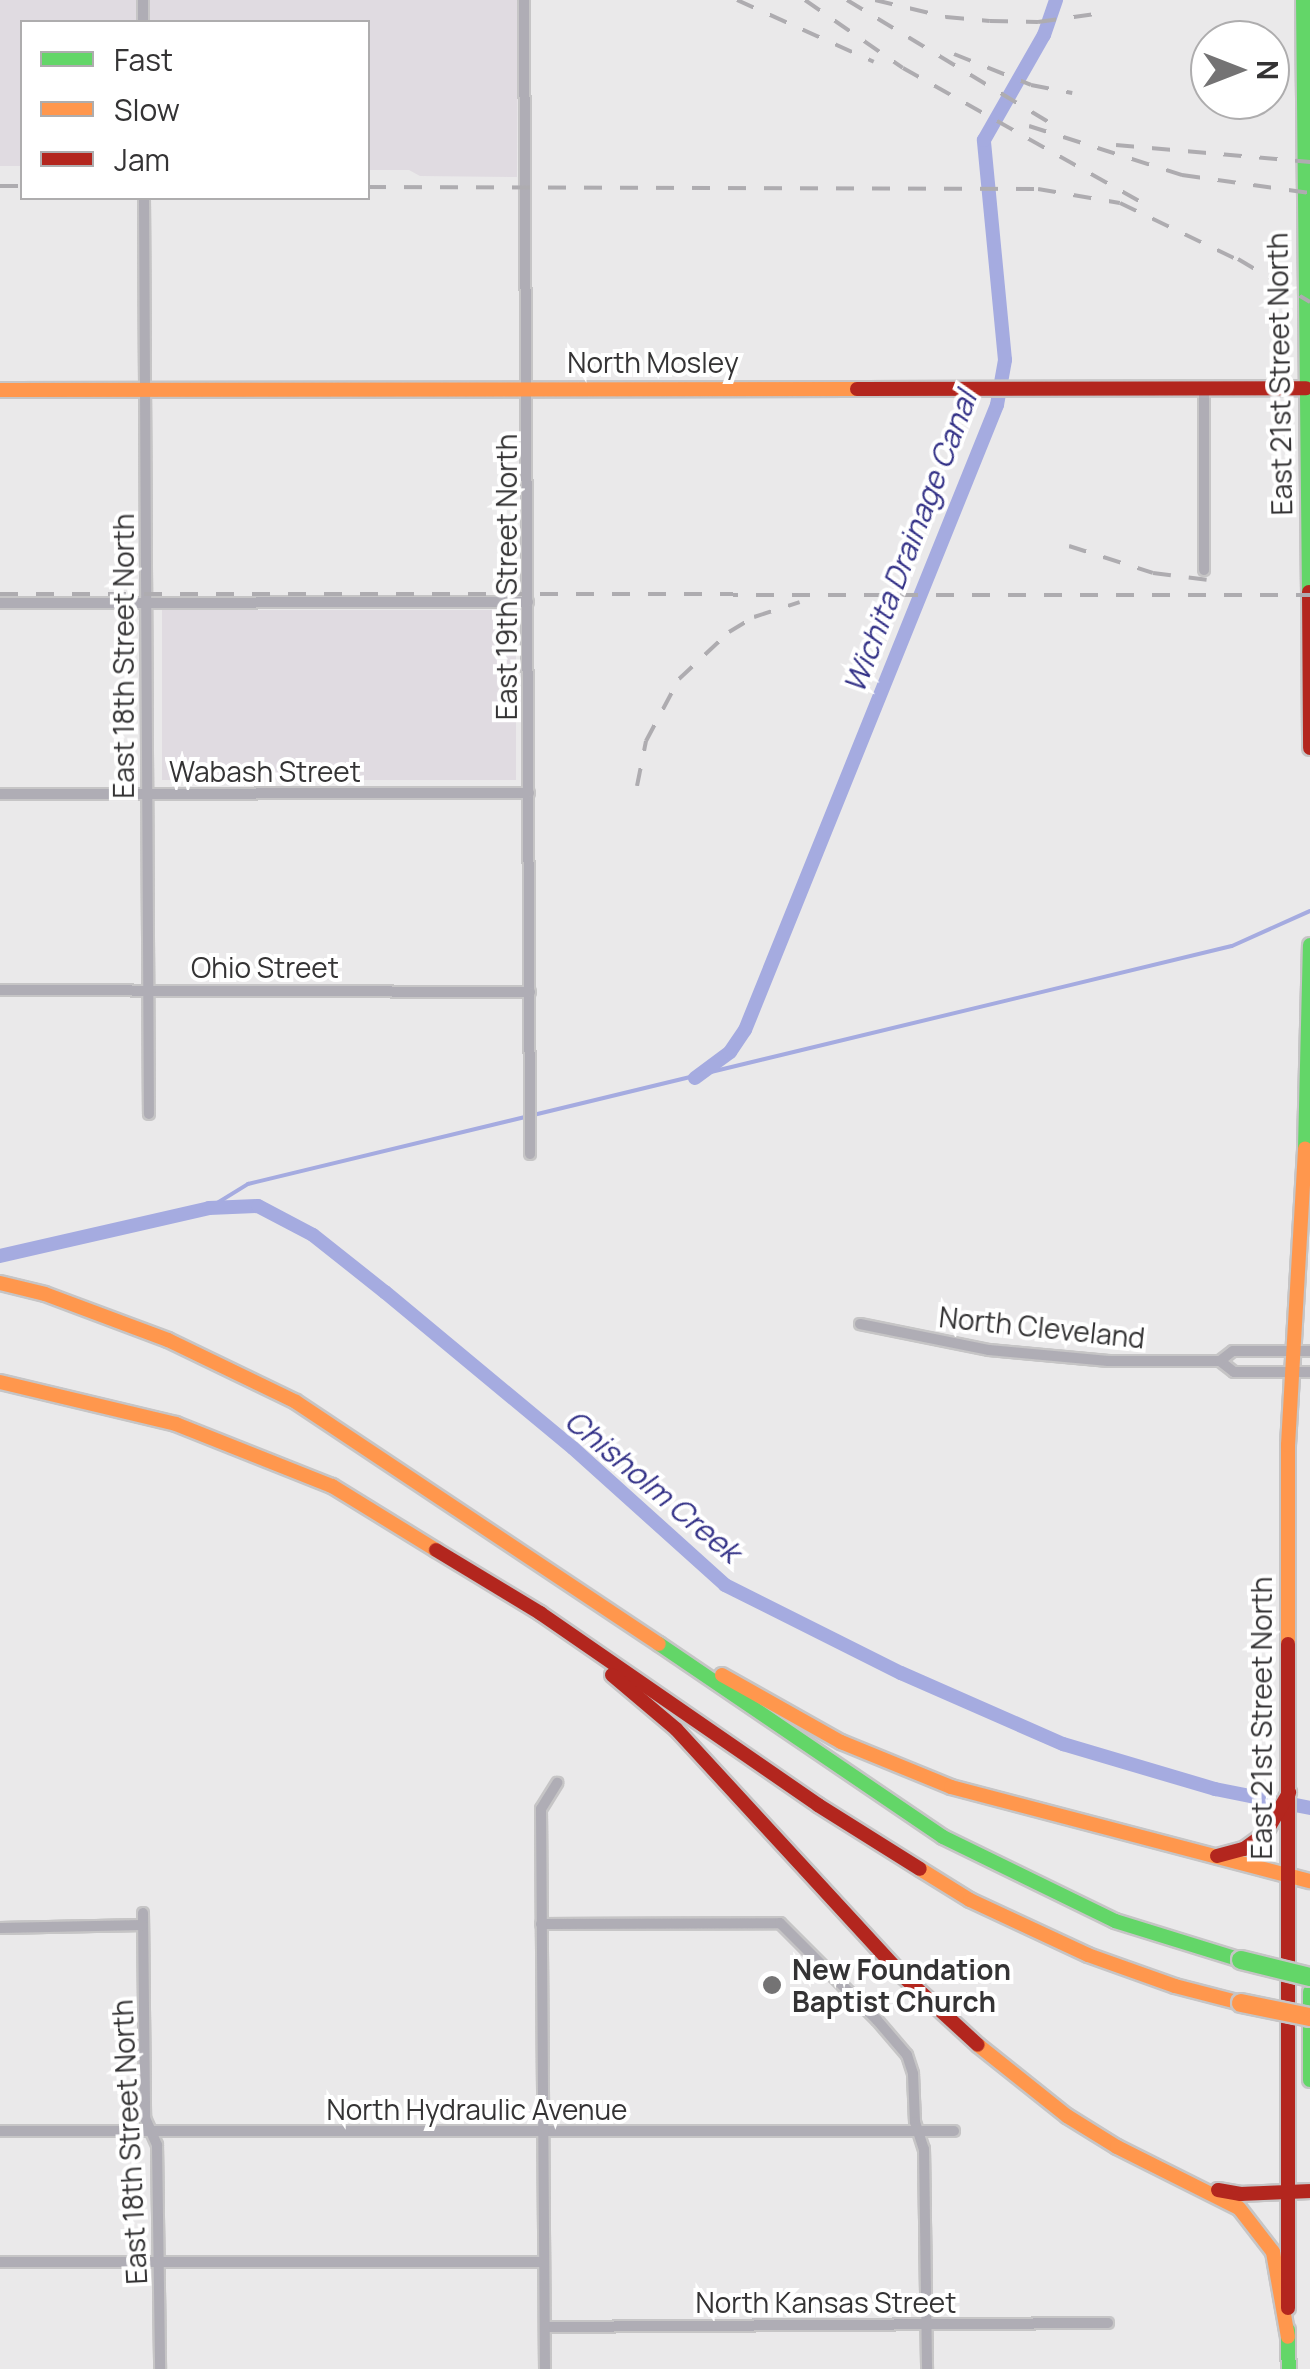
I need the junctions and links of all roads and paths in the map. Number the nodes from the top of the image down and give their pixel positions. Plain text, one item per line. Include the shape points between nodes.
1 (524, 0) edge
2 (1303, 0) edge
3 (144, 200) edge
4 (144, 388) junction
5 (1204, 388) junction
6 (1306, 388) junction
7 (0, 390) edge
8 (527, 390) junction
9 (1204, 570) dead end
10 (528, 602) junction
11 (0, 603) edge
12 (145, 604) junction
13 (1310, 748) edge
14 (530, 793) junction
15 (0, 794) edge
16 (145, 794) junction
17 (1310, 945) edge
18 (1310, 954) edge
19 (145, 989) junction
20 (0, 990) edge
21 (530, 992) junction
22 (1310, 1070) edge
23 (148, 1114) dead end
24 (530, 1154) dead end
25 (0, 1283) edge
26 (860, 1324) dead end
27 (1302, 1351) edge
28 (1220, 1362) junction
29 (1301, 1372) edge
30 (0, 1382) edge
31 (540, 1612) junction
32 (614, 1612) junction
33 (557, 1783) dead end
34 (1289, 1793) junction
35 (1212, 1857) junction
36 (1289, 1876) junction
37 (1310, 1880) edge
38 (541, 1924) junction
39 (0, 1928) edge
40 (1310, 1977) edge
41 (1310, 1992) edge
42 (1310, 2017) edge
43 (1310, 2080) edge
44 (0, 2130) edge
45 (151, 2131) junction
46 (954, 2131) dead end
47 (543, 2132) junction
48 (919, 2133) junction
49 (1202, 2187) junction
50 (1310, 2191) edge
51 (1290, 2193) junction
52 (0, 2262) edge
53 (159, 2262) junction
54 (544, 2262) junction
55 (1108, 2323) dead end
56 (926, 2324) junction
57 (545, 2327) junction
58 (1288, 2337) junction
59 (160, 2369) edge
60 (545, 2369) edge
61 (927, 2369) edge
62 (1289, 2369) edge

1 - 8 street, East 19th Street North
2 - 6 main road, East 21st Street North
3 - 4 street, East 18th Street North
4 - 7 main road, North Mosley
4 - 8 main road, North Mosley
4 - 12 street, East 18th Street North
5 - 6 main road, North Mosley
5 - 8 main road, North Mosley
5 - 9 street
6 - 13 main road, East 21st Street North
8 - 10 street, East 19th Street North
10 - 12 street
10 - 14 street, East 19th Street North
11 - 12 street
12 - 16 street, East 18th Street North
14 - 16 street, Wabash Street
14 - 21 street, East 19th Street North
15 - 16 street, Wabash Street
16 - 19 street, East 18th Street North
17 - 18 main road, East 21st Street North
18 - 22 main road, East 21st Street North
19 - 20 street, Ohio Street
19 - 21 street, Ohio Street
19 - 23 street, East 18th Street North
21 - 24 street, East 19th Street North
22 - 27 main road, East 21st Street North
25 - 32 main road via 226,1364 296,1402
26 - 28 street, North Cleveland via 989,1350
27 - 28 street, North Cleveland via 1233,1351
27 - 29 main road, East 21st Street North
28 - 29 street, North Cleveland via 1234,1372
29 - 34 main road, East 21st Street North
30 - 31 main road via 176,1424 280,1463 394,1521
31 - 42 main road, bridge via 834,1815 970,1900 1088,1955 1175,1986
31 - 49 main road via 676,1729 904,1977 979,2046 1067,2116
32 - 35 main road via 841,1742 951,1787
32 - 40 main road, bridge via 943,1837 1114,1921
33 - 38 street via 541,1808
34 - 35 main road via 1265,1834 1244,1849
34 - 36 main road, East 21st Street North
35 - 36 main road
36 - 37 main road
36 - 51 main road, East 21st Street North
38 - 47 street
38 - 48 street via 780,1924 907,2054
39 - 45 street, East 18th Street North via 143,1919 145,2118
41 - 43 main road
44 - 45 street, North Hydraulic Avenue
45 - 47 street, North Hydraulic Avenue
45 - 53 street, East 18th Street North via 158,2145
46 - 48 street, North Hydraulic Avenue
47 - 48 street, North Hydraulic Avenue
47 - 54 street
48 - 56 street
49 - 51 main road
49 - 58 main road via 1239,2208 1273,2252
50 - 51 main road
51 - 58 main road, East 21st Street North
52 - 53 street
53 - 54 street
53 - 59 street, East 18th Street North
54 - 57 street
55 - 56 street, North Kansas Street
56 - 57 street, North Kansas Street
56 - 61 street
57 - 60 street
58 - 62 main road, East 21st Street North

